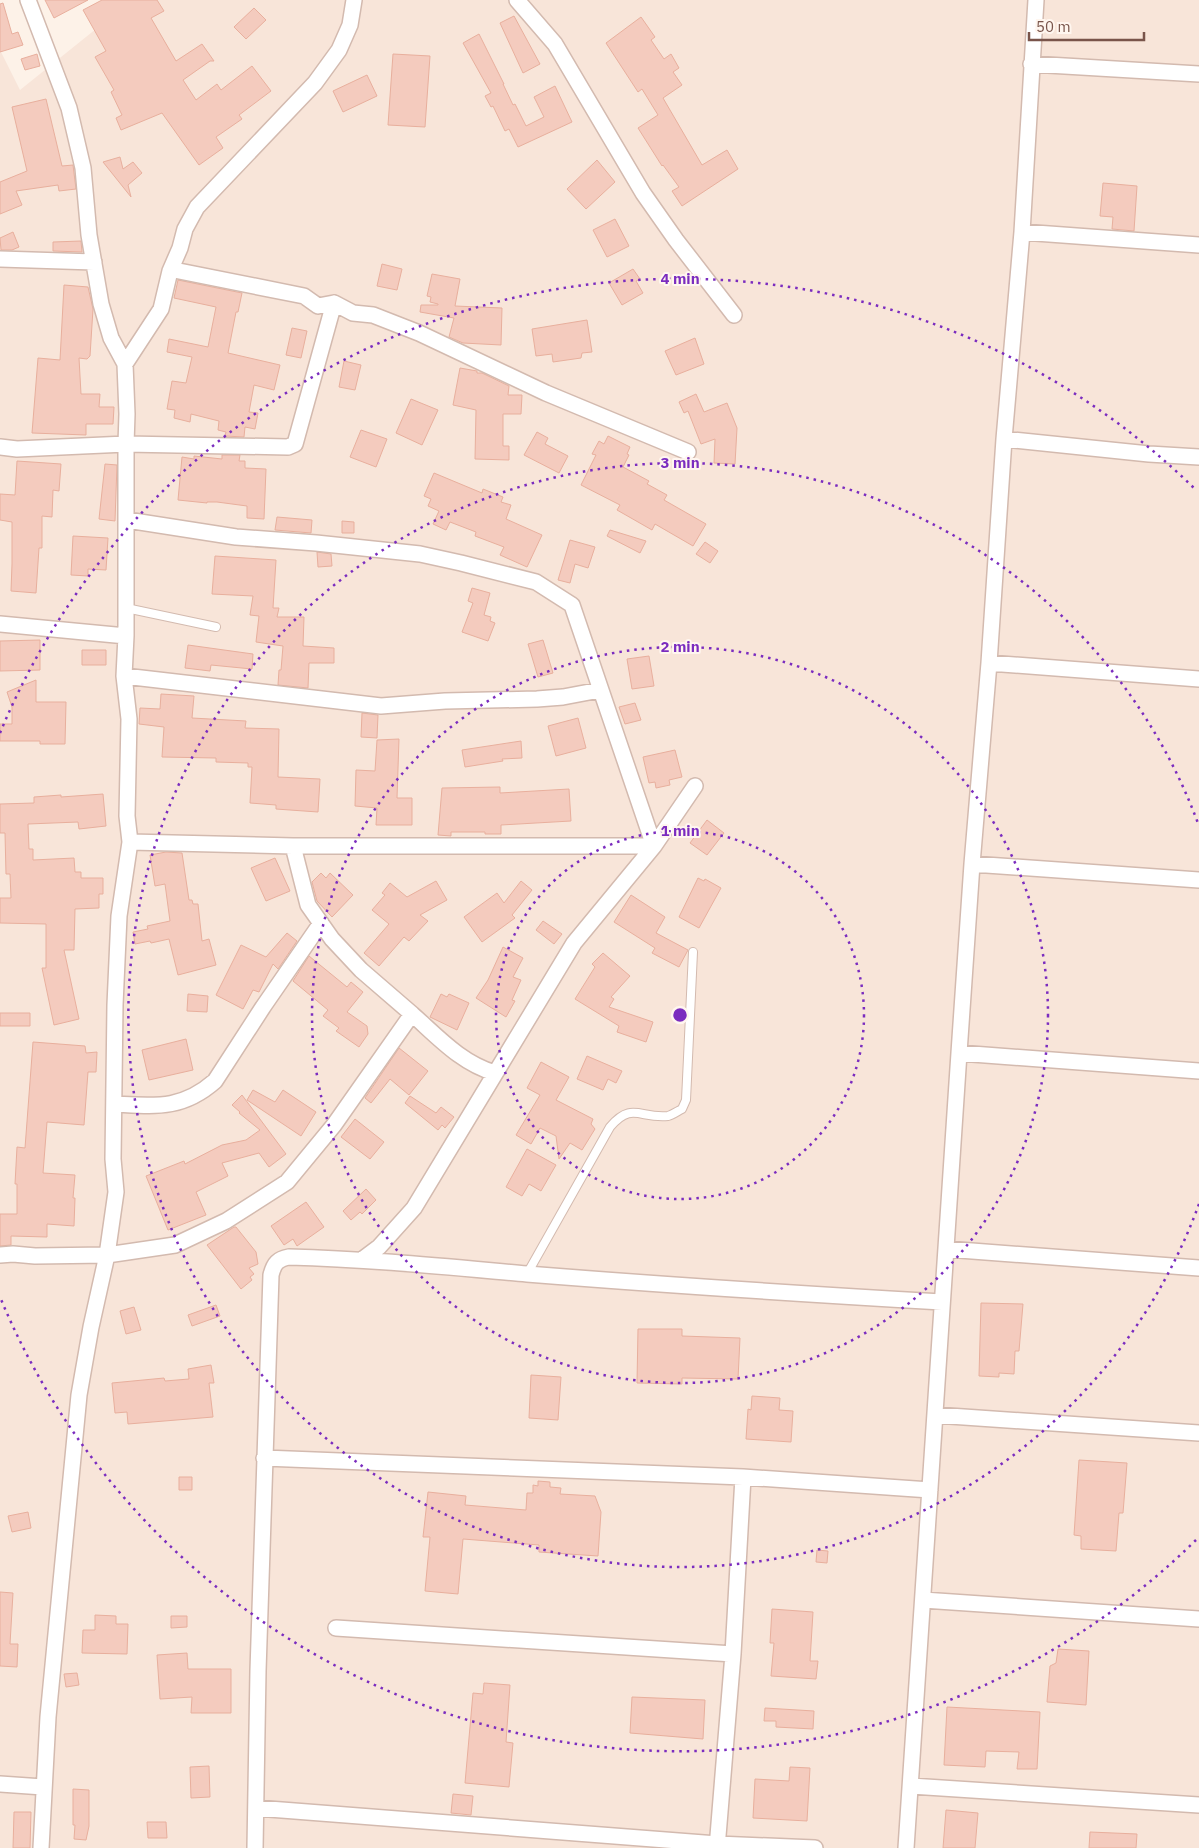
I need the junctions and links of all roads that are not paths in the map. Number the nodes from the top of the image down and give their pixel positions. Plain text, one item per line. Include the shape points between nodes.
1 (28, 0) edge
2 (354, 0) edge
3 (517, 0) edge
4 (1036, 0) edge
5 (1031, 64) junction
6 (1199, 74) edge
7 (1022, 232) junction
8 (1199, 245) edge
9 (0, 258) edge
10 (94, 262) junction
11 (170, 271) junction
12 (334, 303) junction
13 (734, 315) dead end
14 (125, 364) junction
15 (1004, 439) junction
16 (126, 444) junction
17 (0, 447) edge
18 (688, 452) dead end
19 (1199, 457) edge
20 (127, 520) junction
21 (126, 608) junction
22 (0, 624) edge
23 (216, 627) dead end
24 (126, 636) junction
25 (989, 663) junction
26 (124, 676) junction
27 (1199, 679) edge
28 (600, 690) junction
29 (695, 786) dead end
30 (130, 842) junction
31 (293, 846) junction
32 (654, 846) junction
33 (972, 864) junction
34 (1199, 880) edge
35 (321, 923) junction
36 (692, 952) dead end
37 (412, 1014) junction
38 (959, 1053) junction
39 (1199, 1071) edge
40 (495, 1073) junction
41 (115, 1104) junction
42 (946, 1249) junction
43 (0, 1255) edge
44 (108, 1255) junction
45 (363, 1259) junction
46 (1199, 1268) edge
47 (527, 1274) junction
48 (942, 1302) junction
49 (935, 1415) junction
50 (1199, 1433) edge
51 (264, 1458) junction
52 (743, 1477) junction
53 (930, 1490) junction
54 (923, 1600) junction
55 (1199, 1619) edge
56 (336, 1628) dead end
57 (733, 1654) junction
58 (0, 1784) edge
59 (911, 1786) junction
60 (43, 1787) junction
61 (1199, 1806) edge
62 (256, 1808) junction
63 (717, 1846) edge
64 (41, 1848) edge
65 (255, 1848) edge
66 (815, 1848) edge
67 (906, 1848) edge

1 - 10 street via 69,108 82,168
2 - 11 street via 350,25 339,50 315,83 197,207 185,229
3 - 13 street via 555,44 643,193
4 - 5 street
5 - 6 street
5 - 7 street
7 - 8 street
7 - 15 street
9 - 10 street
10 - 14 street via 101,304
11 - 12 street via 304,296 318,306
11 - 14 street via 161,309
12 - 16 street via 296,444 288,447
12 - 18 street via 353,313 373,315 419,333 546,393
14 - 16 street
15 - 19 street
15 - 25 street
16 - 17 street
16 - 20 street
20 - 21 street
20 - 28 street via 236,537 420,554 536,582 572,605
21 - 23 lane
21 - 24 street
22 - 24 street
24 - 26 street
25 - 27 street
25 - 33 street
26 - 28 street via 381,706 537,699
26 - 30 street
28 - 32 street
29 - 32 street
30 - 31 street
30 - 41 street via 119,916
31 - 32 street
31 - 35 street via 308,905
32 - 40 street via 574,943
33 - 34 street
33 - 38 street
35 - 37 street via 361,970
35 - 41 street via 211,1085 175,1104
36 - 47 lane via 686,1100 682,1109 669,1116 627,1112 619,1117
37 - 40 street via 461,1058
37 - 44 street via 334,1125 287,1182 226,1221 174,1246
38 - 39 street
38 - 42 street
40 - 45 street via 414,1208 379,1247
41 - 44 street via 113,1159 116,1192
42 - 46 street
42 - 48 street
43 - 44 street
44 - 60 street via 79,1395
45 - 47 street
45 - 51 street via 289,1256 273,1266
47 - 48 street
48 - 49 street
49 - 50 street
49 - 53 street
51 - 52 street
51 - 62 street
52 - 53 street
52 - 57 street
53 - 54 street
54 - 55 street
54 - 59 street
56 - 57 street
57 - 63 street
58 - 60 street
59 - 61 street
59 - 67 street
60 - 64 street
62 - 63 street
62 - 65 street
63 - 66 street

